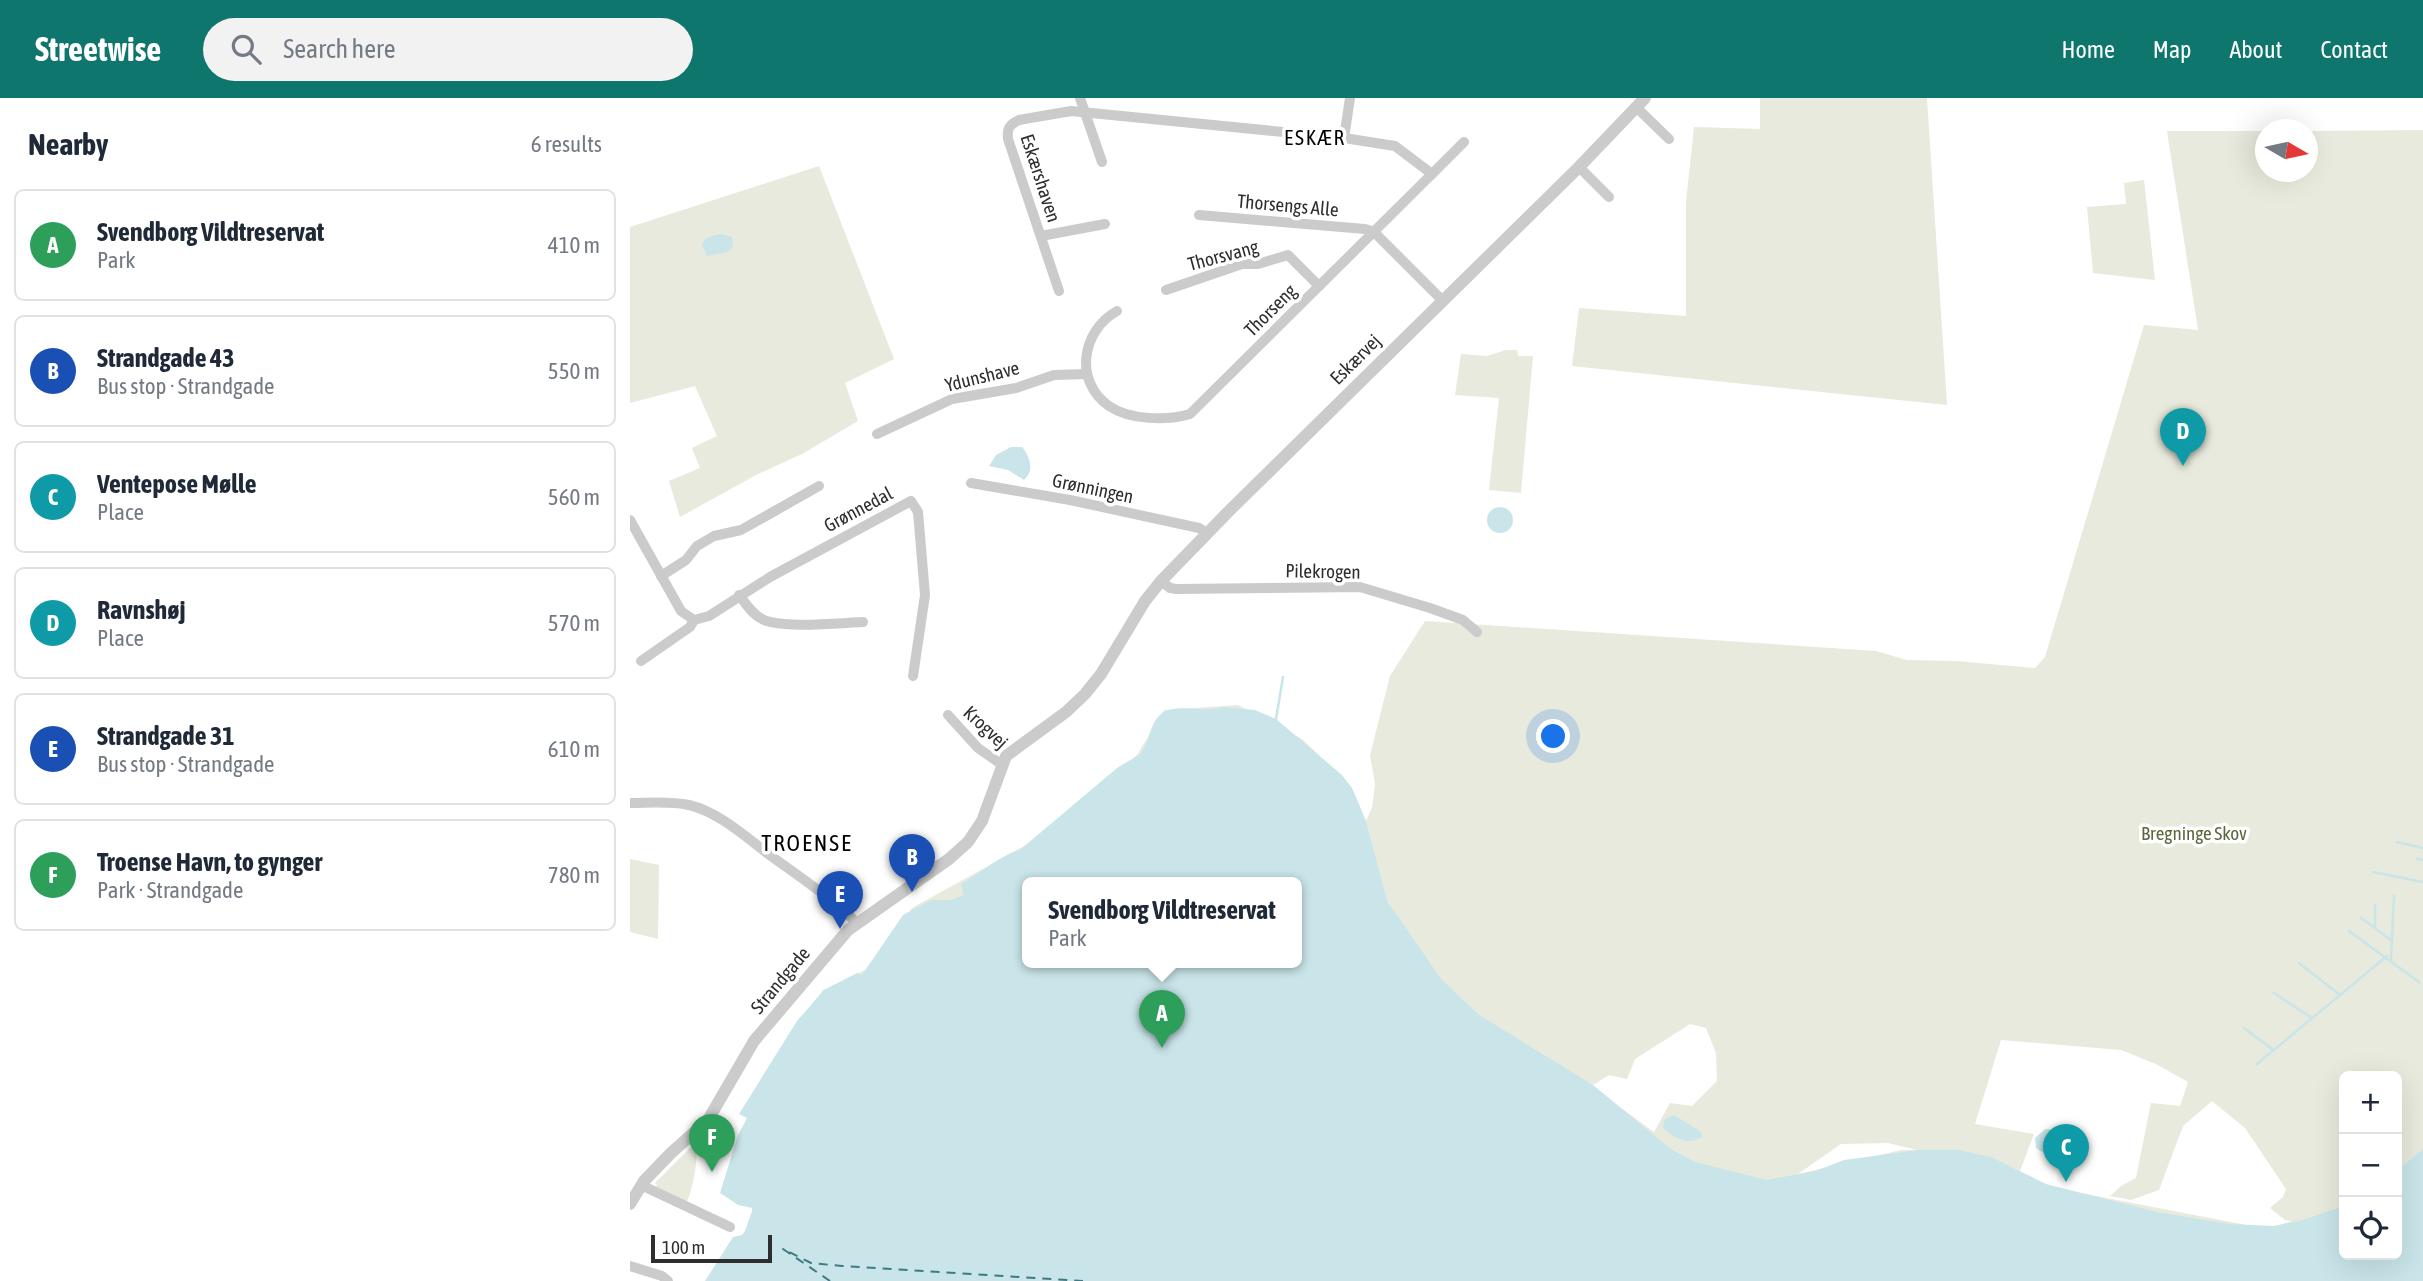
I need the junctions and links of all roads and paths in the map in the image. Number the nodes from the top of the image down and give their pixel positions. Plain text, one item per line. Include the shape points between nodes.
1 (1080, 98) edge
2 (1350, 98) edge
3 (1640, 103) edge
4 (1086, 113) junction
5 (1344, 138) junction
6 (1669, 139) dead end
7 (1464, 142) dead end
8 (1102, 162) dead end
9 (1579, 167) junction
10 (1432, 174) junction
11 (1609, 197) dead end
12 (1199, 215) dead end
13 (1105, 224) dead end
14 (1374, 232) junction
15 (1041, 236) junction
16 (1319, 286) junction
17 (1166, 290) dead end
18 (1059, 291) dead end
19 (1442, 300) junction
20 (1117, 311) dead end
21 (1087, 374) junction
22 (890, 428) junction
23 (877, 434) dead end
24 (896, 440) dead end
25 (971, 483) dead end
26 (819, 486) dead end
27 (630, 520) edge
28 (1207, 533) junction
29 (661, 576) junction
30 (1161, 581) junction
31 (739, 595) junction
32 (694, 620) junction
33 (863, 622) dead end
34 (1477, 632) dead end
35 (636, 665) edge
36 (913, 676) dead end
37 (948, 715) dead end
38 (1001, 764) junction
39 (630, 803) edge
40 (856, 922) junction
41 (641, 1185) junction
42 (630, 1204) edge
43 (730, 1227) dead end
44 (630, 1266) edge
45 (668, 1281) edge

1 - 4 street
2 - 5 street
3 - 6 street, Eskærvej
3 - 9 street, Eskærvej
4 - 5 street
4 - 8 street
4 - 15 street, Eskærshaven via 1071,111 1019,120 1007,130
5 - 10 street via 1395,146
7 - 10 street, Thorseng
9 - 11 street
9 - 19 street, Eskærvej
10 - 14 street, Thorseng
12 - 14 street, Thorsengs Alle
13 - 15 street, Eskærshaven
14 - 16 street, Thorseng
14 - 19 street
15 - 18 street, Eskærshaven
16 - 17 street, Thorsvang via 1288,255 1242,264
16 - 21 street, Thorseng via 1190,414 1136,416 1117,411 1095,392
19 - 28 street, Eskærvej
20 - 21 street via 1091,336
21 - 22 street, Ydunshave via 1055,375 952,400
22 - 23 street, Ydunshave
22 - 24 street
25 - 28 street, Grønningen via 1070,500
26 - 29 street, Grønnedal via 741,530 714,536
27 - 29 street
28 - 30 street, Eskærvej
29 - 32 street via 681,611
30 - 34 street, Pilekrogen via 1176,589 1360,587 1463,620
30 - 38 street, Strandgade via 1085,694 1013,748
31 - 32 street, Grønnedal via 709,616
31 - 33 street via 754,614 778,624
31 - 36 street, Grønnedal via 911,501 918,512 925,595
32 - 35 street, Grønnedal via 691,628
37 - 38 street, Krogvej via 978,748
38 - 40 street, Strandgade via 982,821 963,848
39 - 40 street via 689,805 702,810 838,904
40 - 41 street, Strandgade via 754,1041 708,1120
41 - 42 street, Strandgade
41 - 43 street
44 - 45 street

